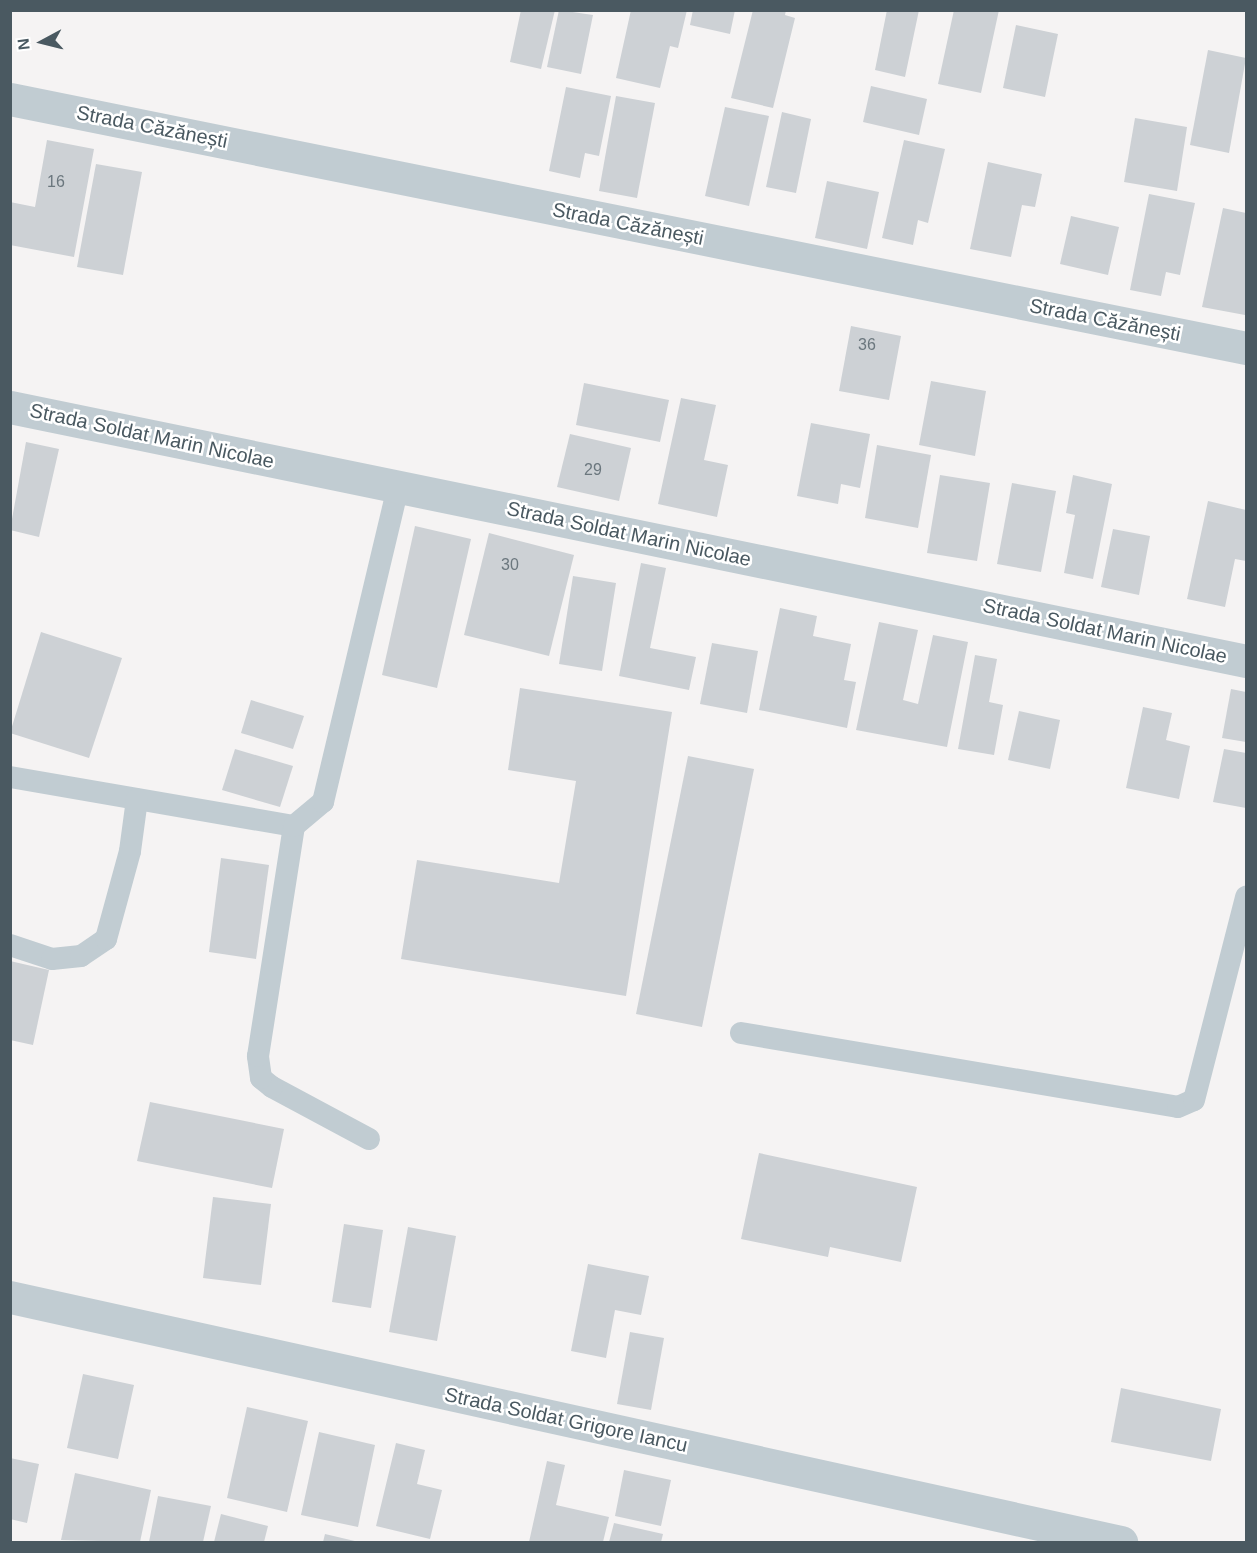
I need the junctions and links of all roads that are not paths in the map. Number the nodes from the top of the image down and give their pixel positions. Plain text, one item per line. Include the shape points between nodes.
1 (10, 99) edge
2 (1246, 348) edge
3 (10, 407) edge
4 (398, 486) junction
5 (1246, 661) edge
6 (10, 777) edge
7 (137, 799) junction
8 (294, 826) junction
9 (1246, 897) edge
10 (10, 945) edge
11 (741, 1033) dead end
12 (369, 1139) dead end
13 (10, 1297) edge
14 (1121, 1542) edge

1 - 2 street, Strada Căzănești
3 - 4 street, Strada Soldat Marin Nicolae
4 - 5 street, Strada Soldat Marin Nicolae
4 - 8 lane via 323,802
6 - 7 lane
7 - 8 lane
7 - 10 lane via 130,851 106,939 81,956 52,959
8 - 12 lane via 258,1056 261,1078
9 - 11 lane via 1194,1100 1178,1107
13 - 14 street, Strada Soldat Grigore Iancu

